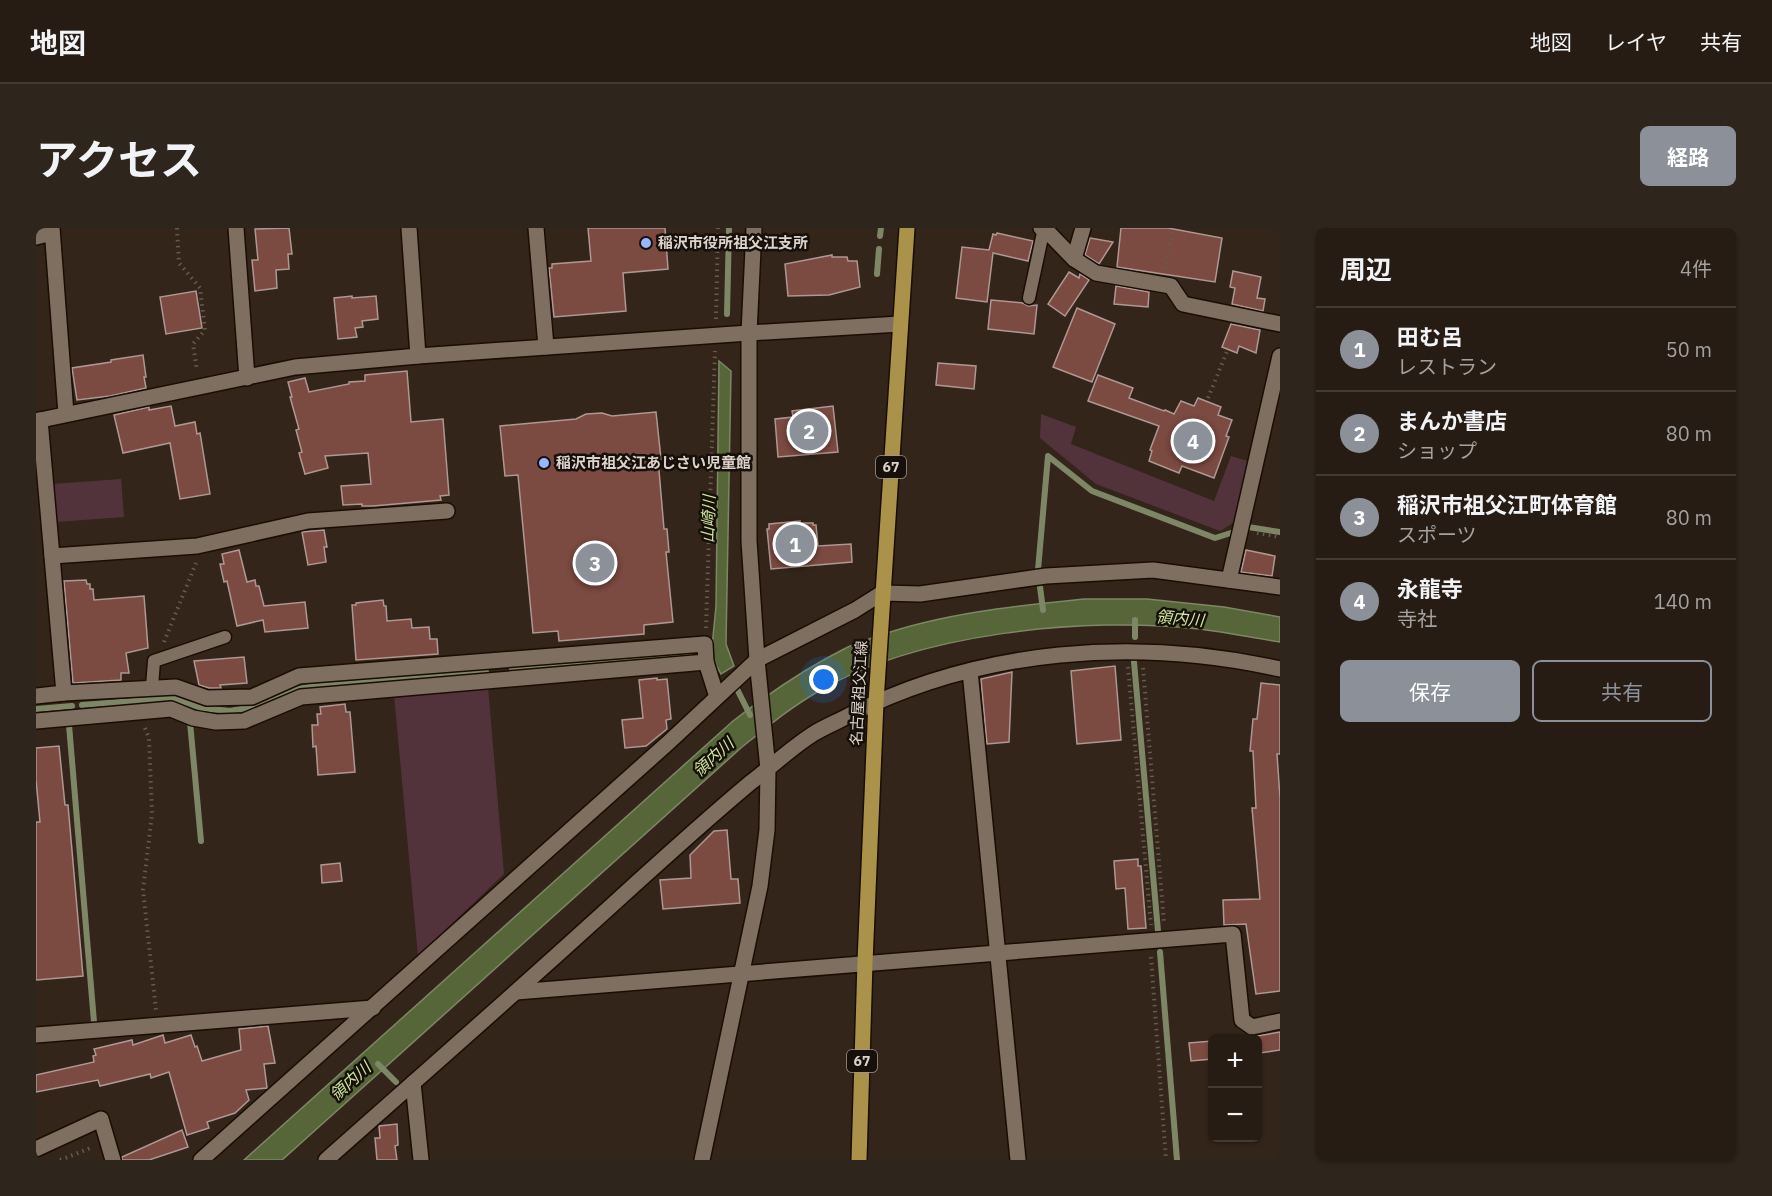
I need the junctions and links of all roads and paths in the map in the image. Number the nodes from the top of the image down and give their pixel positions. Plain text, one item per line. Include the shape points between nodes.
1 (177, 228) edge
2 (236, 228) edge
3 (408, 228) edge
4 (536, 228) edge
5 (718, 228) edge
6 (754, 228) edge
7 (907, 228) edge
8 (1042, 228) edge
9 (1083, 228) edge
10 (1173, 228) edge
11 (52, 231) edge
12 (36, 237) edge
13 (1074, 259) junction
14 (1162, 284) junction
15 (1029, 298) dead end
16 (1279, 320) edge
17 (900, 324) junction
18 (749, 333) junction
19 (715, 335) junction
20 (546, 347) junction
21 (1228, 349) dead end
22 (418, 356) junction
23 (1280, 356) edge
24 (246, 378) junction
25 (199, 387) junction
26 (1208, 398) dead end
27 (66, 414) junction
28 (38, 420) edge
29 (447, 512) dead end
30 (1240, 530) junction
31 (1280, 537) edge
32 (197, 546) junction
33 (52, 556) junction
34 (1229, 579) junction
35 (1280, 587) edge
36 (882, 593) junction
37 (225, 637) dead end
38 (705, 644) junction
39 (1134, 651) junction
40 (157, 660) junction
41 (706, 662) junction
42 (758, 666) junction
43 (1280, 669) edge
44 (970, 671) junction
45 (152, 687) junction
46 (64, 693) junction
47 (36, 696) edge
48 (717, 697) junction
49 (876, 698) junction
50 (140, 712) junction
51 (36, 722) edge
52 (767, 763) junction
53 (1156, 940) junction
54 (997, 952) junction
55 (865, 962) junction
56 (741, 975) junction
57 (516, 992) junction
58 (372, 1008) junction
59 (1280, 1021) edge
60 (157, 1025) junction
61 (36, 1035) edge
62 (413, 1083) junction
63 (107, 1140) junction
64 (36, 1149) edge
65 (60, 1160) edge
66 (113, 1160) edge
67 (201, 1160) edge
68 (326, 1160) edge
69 (421, 1160) edge
70 (702, 1160) edge
71 (859, 1160) edge
72 (1018, 1160) edge
73 (1166, 1160) edge

1 - 25 path via 179,262 200,288 205,330 193,344
2 - 24 street
3 - 22 street
4 - 20 street
5 - 19 path
6 - 18 street
7 - 17 main road, 名古屋祖父江線 / 67
8 - 13 street
8 - 15 lane
9 - 13 street
10 - 14 path
11 - 12 street
11 - 27 street
13 - 14 street via 1096,273
14 - 16 street via 1170,286 1183,304
17 - 18 street
17 - 36 main road, 名古屋祖父江線 / 67
18 - 19 street
18 - 42 street via 749,541
19 - 20 street
19 - 38 path
20 - 22 street
21 - 26 path
22 - 24 street via 296,367
23 - 30 street
24 - 25 street
25 - 27 street
27 - 28 street
28 - 33 street
29 - 32 street via 308,521
30 - 31 path
30 - 34 street
32 - 33 street
32 - 40 path via 198,558
33 - 46 street
34 - 35 street
34 - 36 street via 1153,570 1046,576 920,594
36 - 42 street
36 - 49 main road, 名古屋祖父江線 / 67
37 - 40 lane
38 - 41 street
38 - 45 street via 299,676 252,697 207,698 176,687
39 - 43 street via 1196,655
39 - 44 street via 1035,657
39 - 53 path
39 - 53 path
40 - 45 lane
41 - 48 street
41 - 50 street via 301,697 244,720 216,722 171,709
42 - 48 street
42 - 52 street
44 - 49 street
44 - 54 street
45 - 46 street
46 - 47 street
48 - 58 street
49 - 52 street
49 - 55 main road, 名古屋祖父江線 / 67
50 - 51 street
50 - 60 path via 149,738 152,814 143,890
52 - 56 street via 767,830
52 - 57 street
53 - 54 street
53 - 59 street via 1233,934 1242,1020 1252,1027
53 - 73 path
54 - 55 street
54 - 72 street
55 - 56 street
55 - 71 main road, 名古屋祖父江線 / 67
56 - 57 street
56 - 70 street
57 - 62 street
58 - 60 street
58 - 67 street
60 - 61 street
62 - 68 street
62 - 69 street
63 - 64 street via 100,1119
63 - 65 path
63 - 66 street

